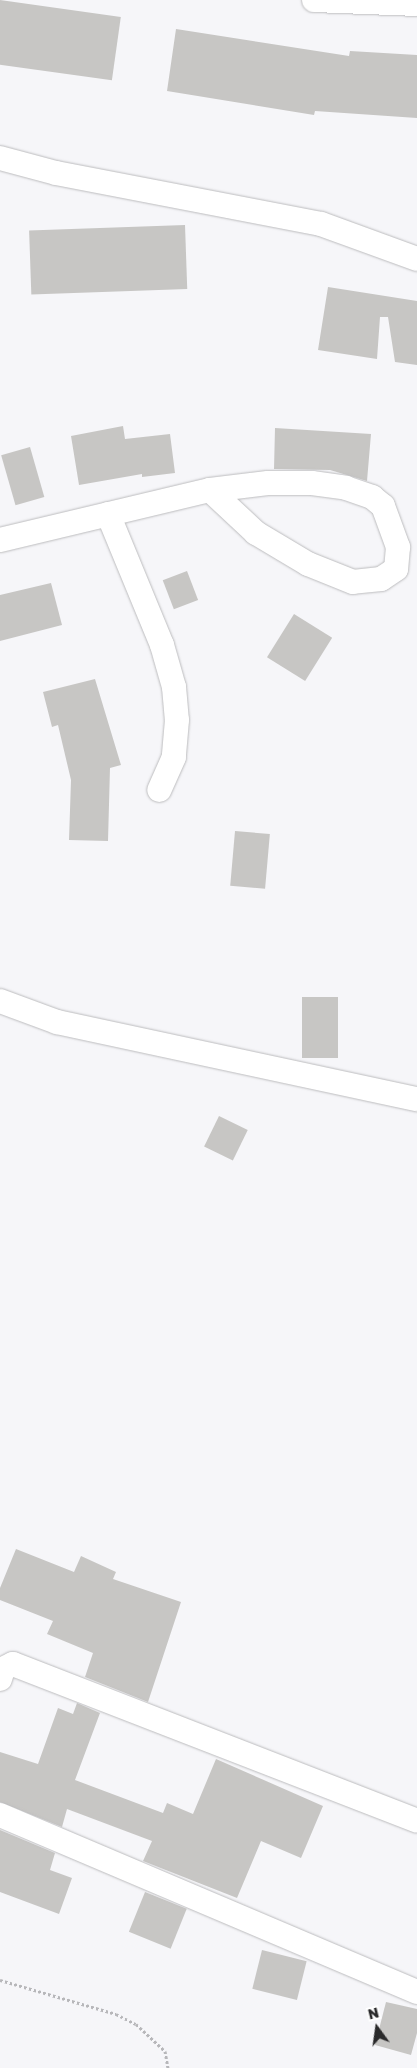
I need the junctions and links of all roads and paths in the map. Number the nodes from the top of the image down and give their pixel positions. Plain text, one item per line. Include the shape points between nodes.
1 (314, 0) edge
2 (417, 4) edge
3 (0, 158) edge
4 (417, 259) edge
5 (210, 490) junction
6 (108, 514) junction
7 (0, 540) edge
8 (159, 790) dead end
9 (0, 1001) edge
10 (417, 1099) edge
11 (0, 1678) edge
12 (0, 1814) edge
13 (417, 1821) edge
14 (0, 1980) edge
15 (417, 1992) edge
16 (168, 2068) edge

1 - 2 street
3 - 4 street via 56,173 321,224
5 - 5 street via 268,483 312,483 346,488 372,497 383,506 390,522 398,547 396,569 381,579 353,582 308,564 256,532
5 - 6 street
6 - 7 street
6 - 8 street via 162,645 174,687 174,757
9 - 10 street via 57,1022
11 - 13 street via 3,1669 13,1664
12 - 15 street
14 - 16 path via 116,2014 136,2024 165,2051

